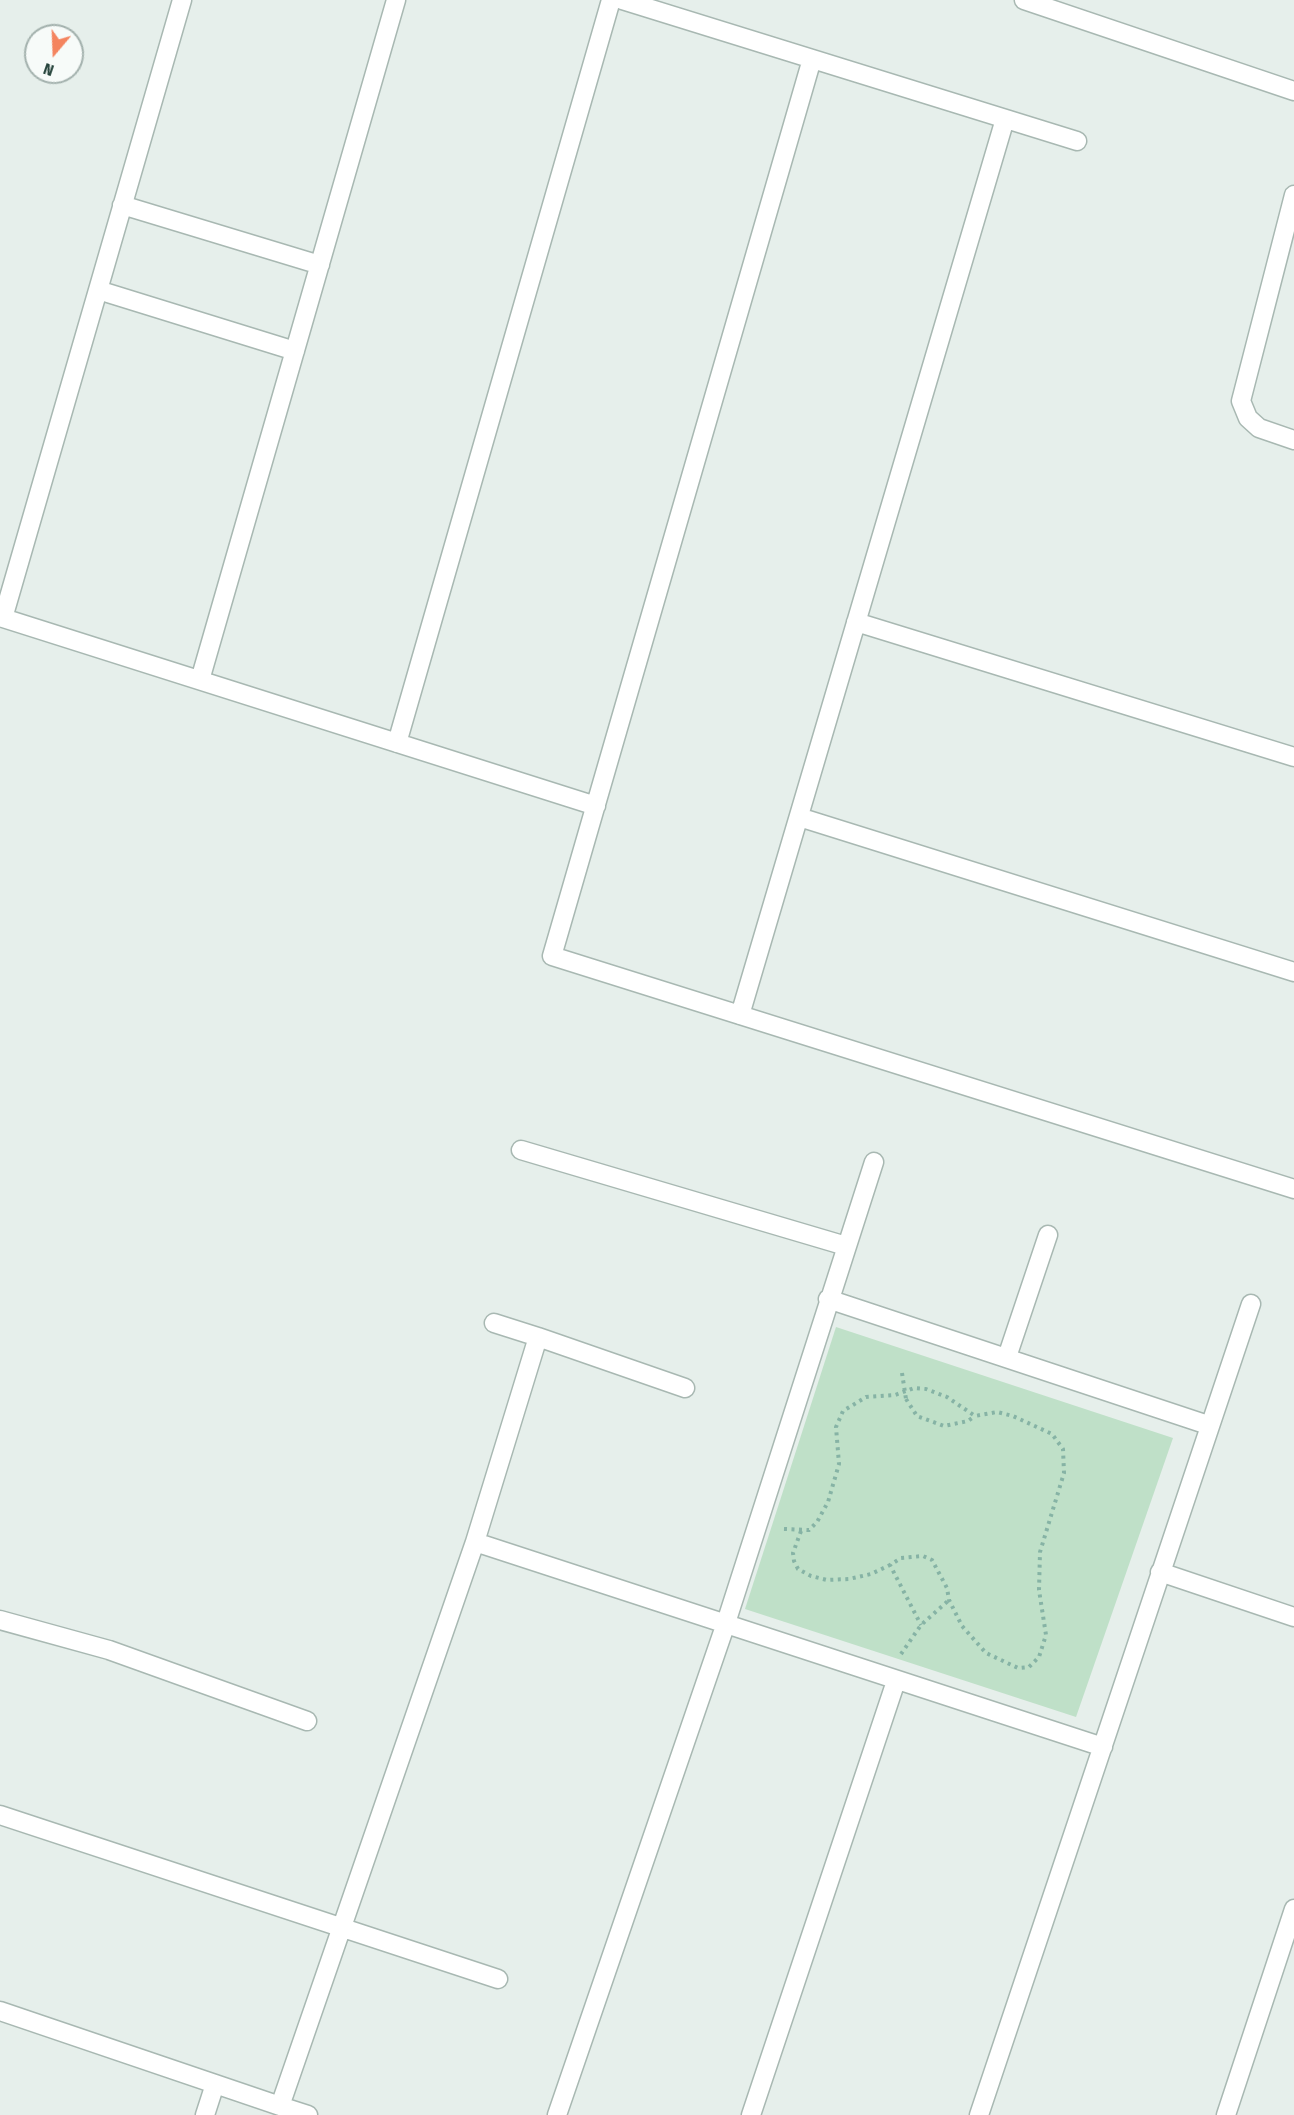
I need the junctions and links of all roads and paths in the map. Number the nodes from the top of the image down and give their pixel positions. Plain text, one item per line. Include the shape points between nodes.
1 (182, 0) edge
2 (396, 0) edge
3 (611, 0) edge
4 (622, 0) edge
5 (1024, 0) edge
6 (812, 59) junction
7 (1294, 91) edge
8 (1005, 119) junction
9 (1077, 141) dead end
10 (1294, 195) edge
11 (122, 205) junction
12 (320, 265) junction
13 (98, 290) junction
14 (295, 351) junction
15 (1294, 440) edge
16 (2, 617) edge
17 (856, 622) junction
18 (200, 680) junction
19 (397, 743) junction
20 (1294, 757) edge
21 (596, 806) junction
22 (799, 817) junction
23 (1294, 972) edge
24 (740, 1015) junction
25 (521, 1150) dead end
26 (874, 1162) dead end
27 (1294, 1188) edge
28 (1048, 1235) dead end
29 (846, 1246) junction
30 (828, 1299) junction
31 (1251, 1304) dead end
32 (494, 1323) dead end
33 (538, 1338) junction
34 (1007, 1357) junction
35 (902, 1373) dead end
36 (685, 1388) dead end
37 (975, 1416) junction
38 (1208, 1425) junction
39 (758, 1523) junction
40 (801, 1531) junction
41 (475, 1542) junction
42 (890, 1565) junction
43 (1160, 1572) junction
44 (949, 1600) junction
45 (1294, 1617) edge
46 (0, 1620) edge
47 (921, 1625) junction
48 (725, 1626) junction
49 (896, 1681) junction
50 (307, 1721) dead end
51 (1103, 1747) junction
52 (0, 1815) edge
53 (1294, 1909) edge
54 (341, 1928) junction
55 (498, 1979) dead end
56 (0, 2011) edge
57 (215, 2084) junction
58 (280, 2106) junction
59 (205, 2115) edge
60 (308, 2115) edge
61 (557, 2115) edge
62 (751, 2115) edge
63 (979, 2115) edge
64 (1226, 2115) edge

1 - 11 street
2 - 12 street
3 - 19 street
4 - 6 street
5 - 7 street
6 - 8 street
6 - 21 street
8 - 9 street
8 - 17 street
10 - 15 street via 1241,401 1253,423
11 - 12 street
11 - 13 street
12 - 14 street
13 - 14 street
13 - 16 street
14 - 18 street
16 - 18 street
17 - 20 street
17 - 22 street
18 - 19 street
19 - 21 street
21 - 24 street via 552,956
22 - 23 street
22 - 24 street
24 - 27 street
25 - 29 street
26 - 29 street
28 - 34 street
29 - 30 street
30 - 34 street
30 - 39 street
31 - 38 street
32 - 33 street
33 - 36 street
33 - 41 street
34 - 38 street
35 - 37 path, bridge via 906,1399 917,1416 944,1426
37 - 40 path via 947,1397 926,1389 855,1401 843,1411 836,1427 839,1464 828,1502 817,1522 809,1530
37 - 44 path via 997,1412 1014,1416 1052,1434 1063,1449 1064,1473 1040,1552 1039,1590 1046,1635 1039,1657 1029,1667 1018,1668 986,1653 962,1626
38 - 43 street
39 - 40 path
39 - 48 street
40 - 42 path via 794,1561 798,1569 811,1576 849,1579
41 - 48 street
41 - 54 street
42 - 44 path via 913,1556 932,1560
42 - 47 path
43 - 45 street
43 - 51 street
44 - 47 path
46 - 50 street via 109,1650
47 - 49 path via 902,1654
48 - 49 street
48 - 61 street
49 - 51 street
49 - 62 street
51 - 63 street
52 - 54 street
53 - 64 street
54 - 55 street
54 - 58 street
56 - 57 street
57 - 58 street
57 - 59 street
58 - 60 street

